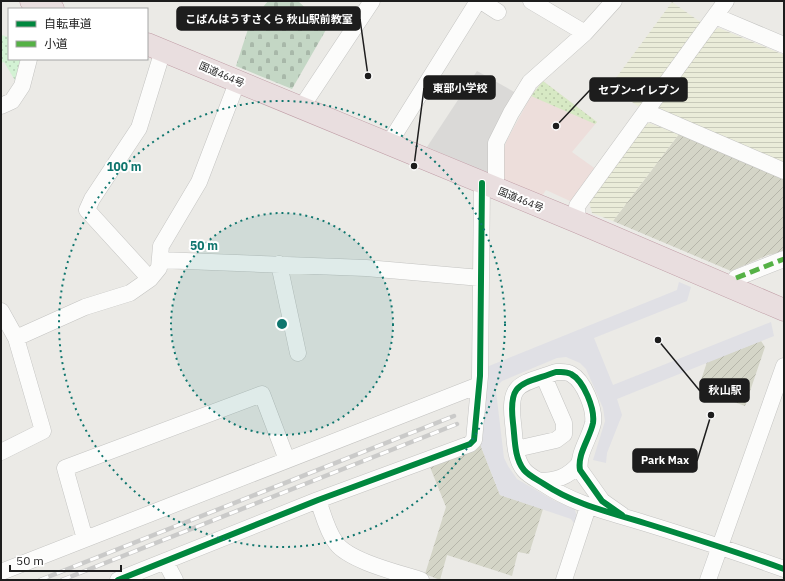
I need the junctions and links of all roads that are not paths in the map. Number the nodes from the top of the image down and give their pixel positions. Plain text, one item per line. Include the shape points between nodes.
1 (372, 1) edge
2 (478, 1) edge
3 (482, 1) edge
4 (531, 1) edge
5 (614, 1) edge
6 (726, 1) edge
7 (498, 12) dead end
8 (715, 16) junction
9 (585, 33) junction
10 (784, 45) edge
11 (157, 47) edge
12 (29, 60) edge
13 (238, 80) junction
14 (1, 106) edge
15 (301, 108) junction
16 (647, 112) junction
17 (388, 145) junction
18 (784, 171) edge
19 (489, 186) junction
20 (578, 222) junction
21 (784, 259) edge
22 (160, 260) junction
23 (279, 264) junction
24 (481, 278) junction
25 (736, 278) dead end
26 (150, 279) junction
27 (784, 310) edge
28 (1, 311) edge
29 (16, 338) junction
30 (298, 353) dead end
31 (784, 366) edge
32 (544, 377) junction
33 (479, 385) junction
34 (516, 449) junction
35 (1, 452) edge
36 (287, 460) junction
37 (579, 464) junction
38 (539, 481) junction
39 (318, 500) junction
40 (588, 507) junction
41 (622, 515) junction
42 (85, 539) junction
43 (720, 547) junction
44 (165, 561) junction
45 (784, 569) edge
46 (1, 572) edge
47 (118, 580) edge
48 (175, 580) edge
49 (421, 580) edge
50 (564, 580) edge
51 (708, 580) edge

1 - 15 street
2 - 17 street
3 - 7 street
4 - 9 street
5 - 9 street
6 - 8 street
8 - 10 street
8 - 16 street
9 - 19 street via 530,82 496,143
11 - 13 highway, 国道464号
11 - 26 street via 160,60 139,128 87,210
12 - 14 street via 22,86 12,101
13 - 15 highway, 国道464号
13 - 22 street via 199,182 161,246
15 - 17 highway, 国道464号
16 - 18 street
16 - 20 street via 577,206
17 - 19 highway, 国道464号
19 - 20 highway, 国道464号
19 - 24 street
20 - 27 highway, 国道464号
21 - 25 street
22 - 23 street
22 - 26 street via 159,268
23 - 24 street via 366,268
23 - 30 street
24 - 33 street
26 - 29 street via 130,293 85,307
28 - 29 street
29 - 35 street via 43,431
31 - 43 street
32 - 34 street via 517,387 513,394 511,409
32 - 34 street via 564,423 564,434 556,440
32 - 37 street via 563,372 571,374 581,384 591,407 593,422
33 - 36 street
33 - 39 street via 477,425 474,440 470,444
34 - 38 street via 524,470
36 - 42 street
36 - 42 street via 262,394 65,468
37 - 38 street via 564,477
37 - 41 street via 584,476 602,500
38 - 40 street via 558,494
39 - 44 street
39 - 49 street via 328,530 343,551 355,558
40 - 41 street
40 - 50 street
41 - 43 street
42 - 46 street
43 - 45 street
43 - 51 street
44 - 47 street
44 - 48 street

